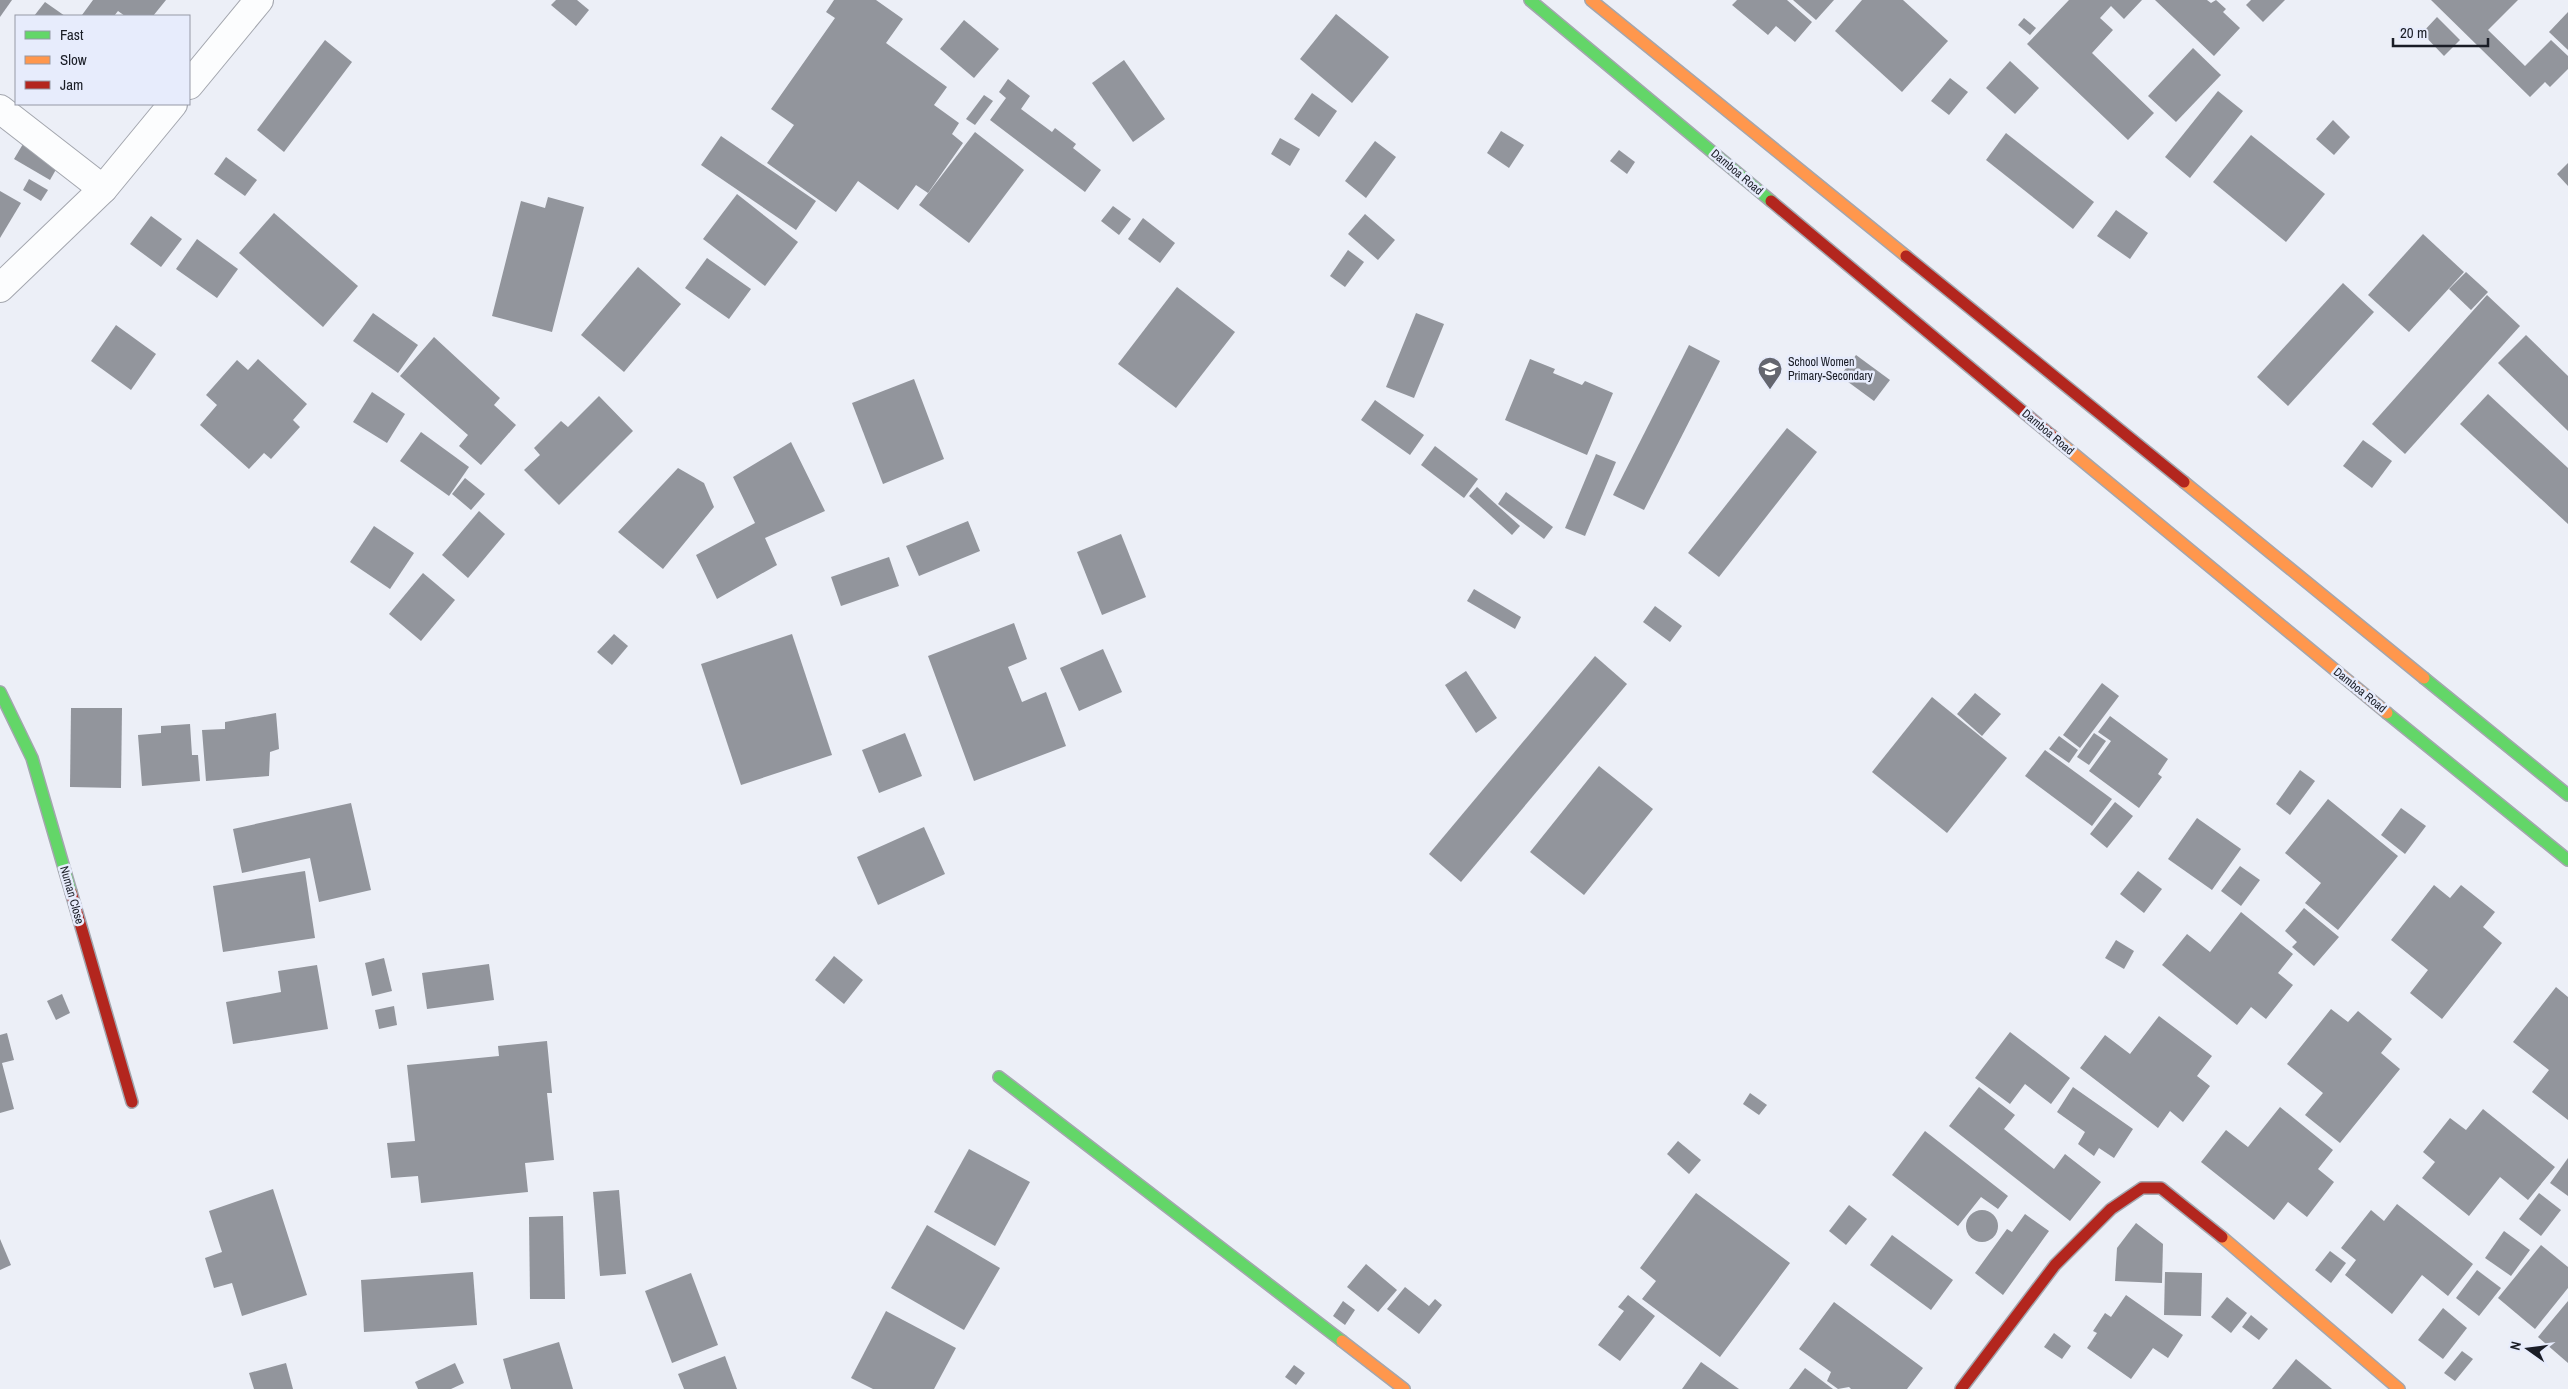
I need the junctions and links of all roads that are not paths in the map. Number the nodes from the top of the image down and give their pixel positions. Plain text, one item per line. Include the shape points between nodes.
1 (259, 0) edge
2 (1530, 0) edge
3 (1591, 0) edge
4 (190, 84) edge
5 (172, 105) edge
6 (0, 109) edge
7 (103, 189) junction
8 (0, 288) edge
9 (0, 692) edge
10 (2568, 795) edge
11 (2568, 860) edge
12 (999, 1077) dead end
13 (132, 1102) dead end
14 (1404, 1389) edge
15 (1962, 1389) edge
16 (2399, 1389) edge

1 - 4 street
2 - 11 main road, Damboa Road via 2213,570
3 - 10 main road
5 - 7 street
6 - 7 street
7 - 8 street
9 - 13 main road, Numan Close via 32,758
12 - 14 main road
15 - 16 main road via 2055,1265 2110,1209 2142,1188 2160,1188 2207,1224

